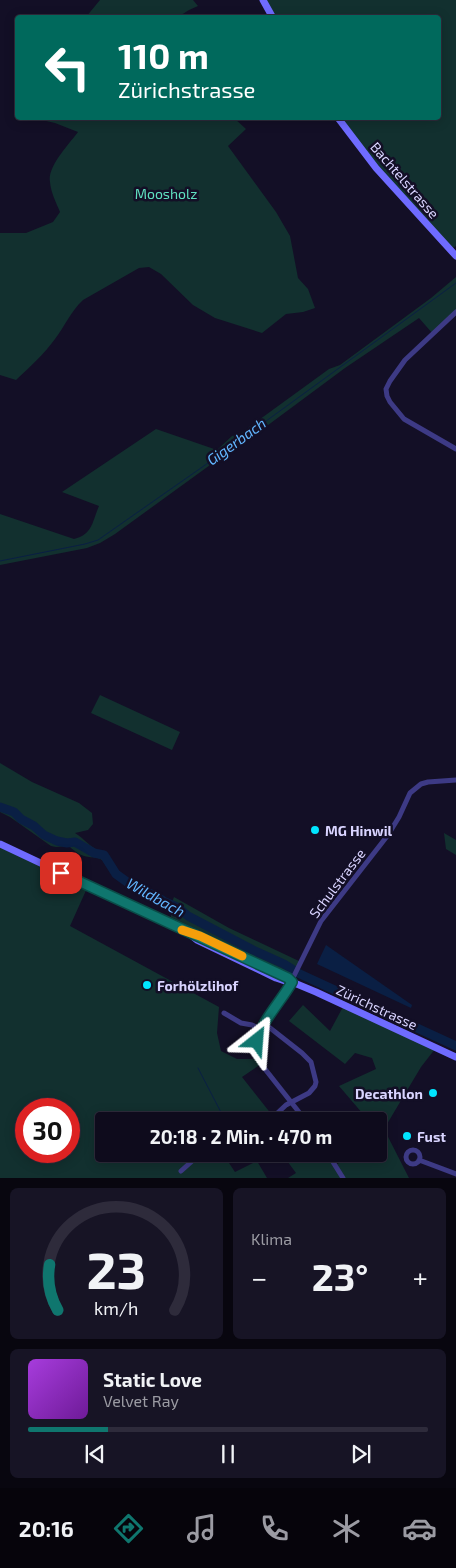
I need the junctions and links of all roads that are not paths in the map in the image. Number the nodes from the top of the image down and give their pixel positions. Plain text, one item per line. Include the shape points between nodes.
1 (263, 0) edge
2 (272, 15) edge
3 (340, 120) edge
4 (453, 248) edge
5 (456, 256) edge
6 (456, 312) edge
7 (456, 449) edge
8 (456, 780) edge
9 (0, 844) edge
10 (292, 982) junction
11 (224, 1014) dead end
12 (265, 1024) junction
13 (261, 1030) junction
14 (454, 1058) edge
15 (291, 1103) junction
16 (279, 1112) edge
17 (298, 1112) edge
18 (419, 1160) dead end
19 (191, 1162) edge
20 (333, 1162) edge
21 (181, 1171) dead end
22 (456, 1174) edge
23 (343, 1178) edge

1 - 2 main road
3 - 4 main road, Bachtelstrasse via 376,168
4 - 5 main road, Bachtelstrasse
6 - 7 street via 405,360 386,389 390,402 404,419
8 - 10 street, Schulstrasse via 421,784 410,793 388,835 321,921
9 - 10 main road, Zürichstrasse via 189,933 230,956
10 - 12 street, Schulstrasse
10 - 14 main road, Zürichstrasse
11 - 13 street
12 - 13 street, Schulstrasse
12 - 15 street via 312,1062 315,1086
13 - 15 street via 256,1050 258,1059
15 - 16 street
15 - 17 street
18 - 22 street
19 - 21 street
20 - 23 street

